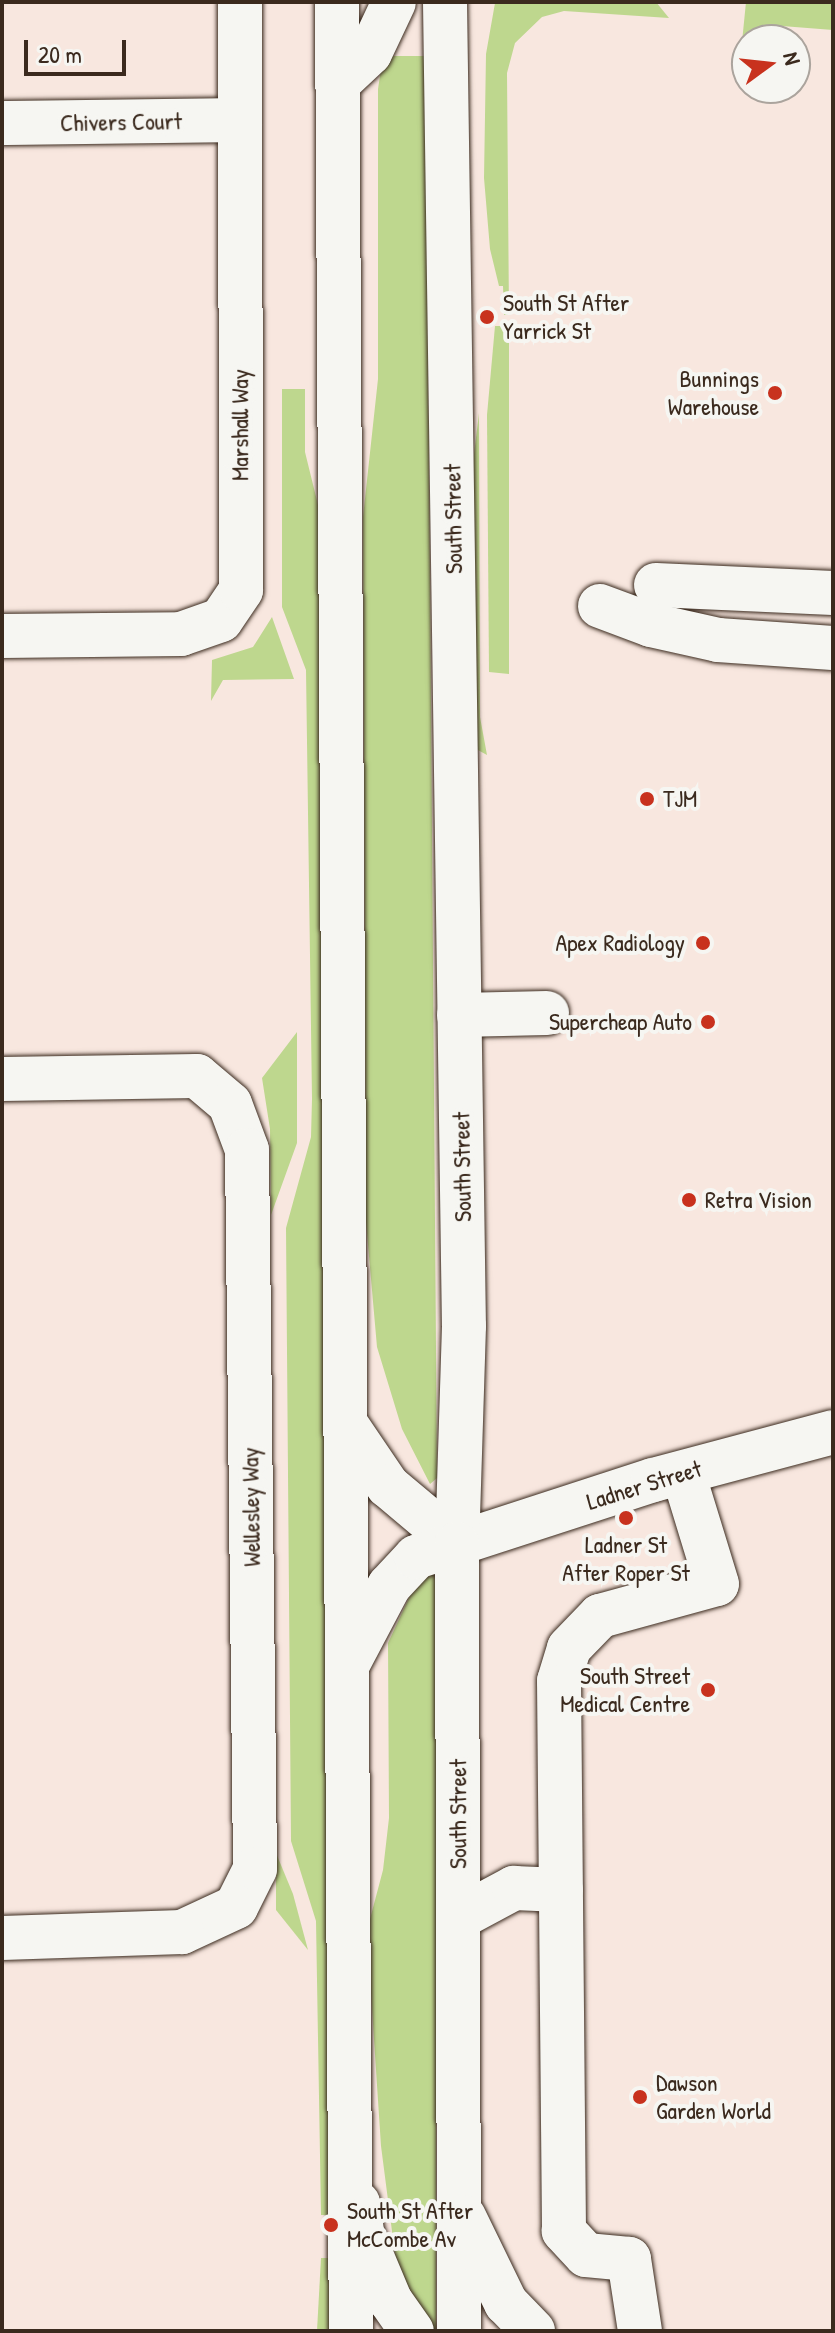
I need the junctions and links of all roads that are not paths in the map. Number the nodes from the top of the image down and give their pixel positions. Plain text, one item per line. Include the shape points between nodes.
1 (240, 2) edge
2 (337, 2) edge
3 (394, 2) edge
4 (445, 2) edge
5 (337, 84) junction
6 (240, 120) junction
7 (2, 123) edge
8 (656, 585) dead end
9 (833, 593) edge
10 (600, 606) dead end
11 (2, 636) edge
12 (833, 648) edge
13 (547, 1013) dead end
14 (459, 1015) junction
15 (2, 1079) edge
16 (348, 1427) junction
17 (833, 1432) edge
18 (683, 1473) junction
19 (457, 1544) junction
20 (349, 1662) junction
21 (561, 1890) junction
22 (458, 1918) junction
23 (2, 1938) edge
24 (351, 2135) junction
25 (456, 2200) junction
26 (351, 2331) edge
27 (412, 2331) edge
28 (459, 2331) edge
29 (533, 2331) edge
30 (640, 2331) edge

1 - 6 main road, Marshall Way
2 - 5 main road
3 - 5 main road via 370,53
4 - 14 main road, South Street
5 - 16 main road
6 - 7 main road, Chivers Court
6 - 11 main road, Marshall Way via 241,590 221,620 181,634
8 - 9 main road
10 - 12 main road via 651,625 718,640
13 - 14 main road
14 - 19 main road, South Street via 464,1326
15 - 23 main road, Wellesley Way via 197,1076 230,1104 247,1150 255,1869 236,1907 182,1932
16 - 19 main road via 388,1486
16 - 20 main road
17 - 18 main road, Ladner Street
18 - 19 main road, Ladner Street
18 - 21 main road via 717,1584 600,1616 569,1648 559,1681
19 - 20 main road, Ladner Street via 416,1557 389,1586
19 - 22 main road, South Street
20 - 24 main road
21 - 22 main road via 514,1888
21 - 30 main road via 564,2231 586,2255 629,2259
22 - 25 main road, South Street
24 - 26 main road
24 - 27 main road via 362,2233 390,2300
25 - 28 main road, South Street
25 - 29 main road via 506,2303

